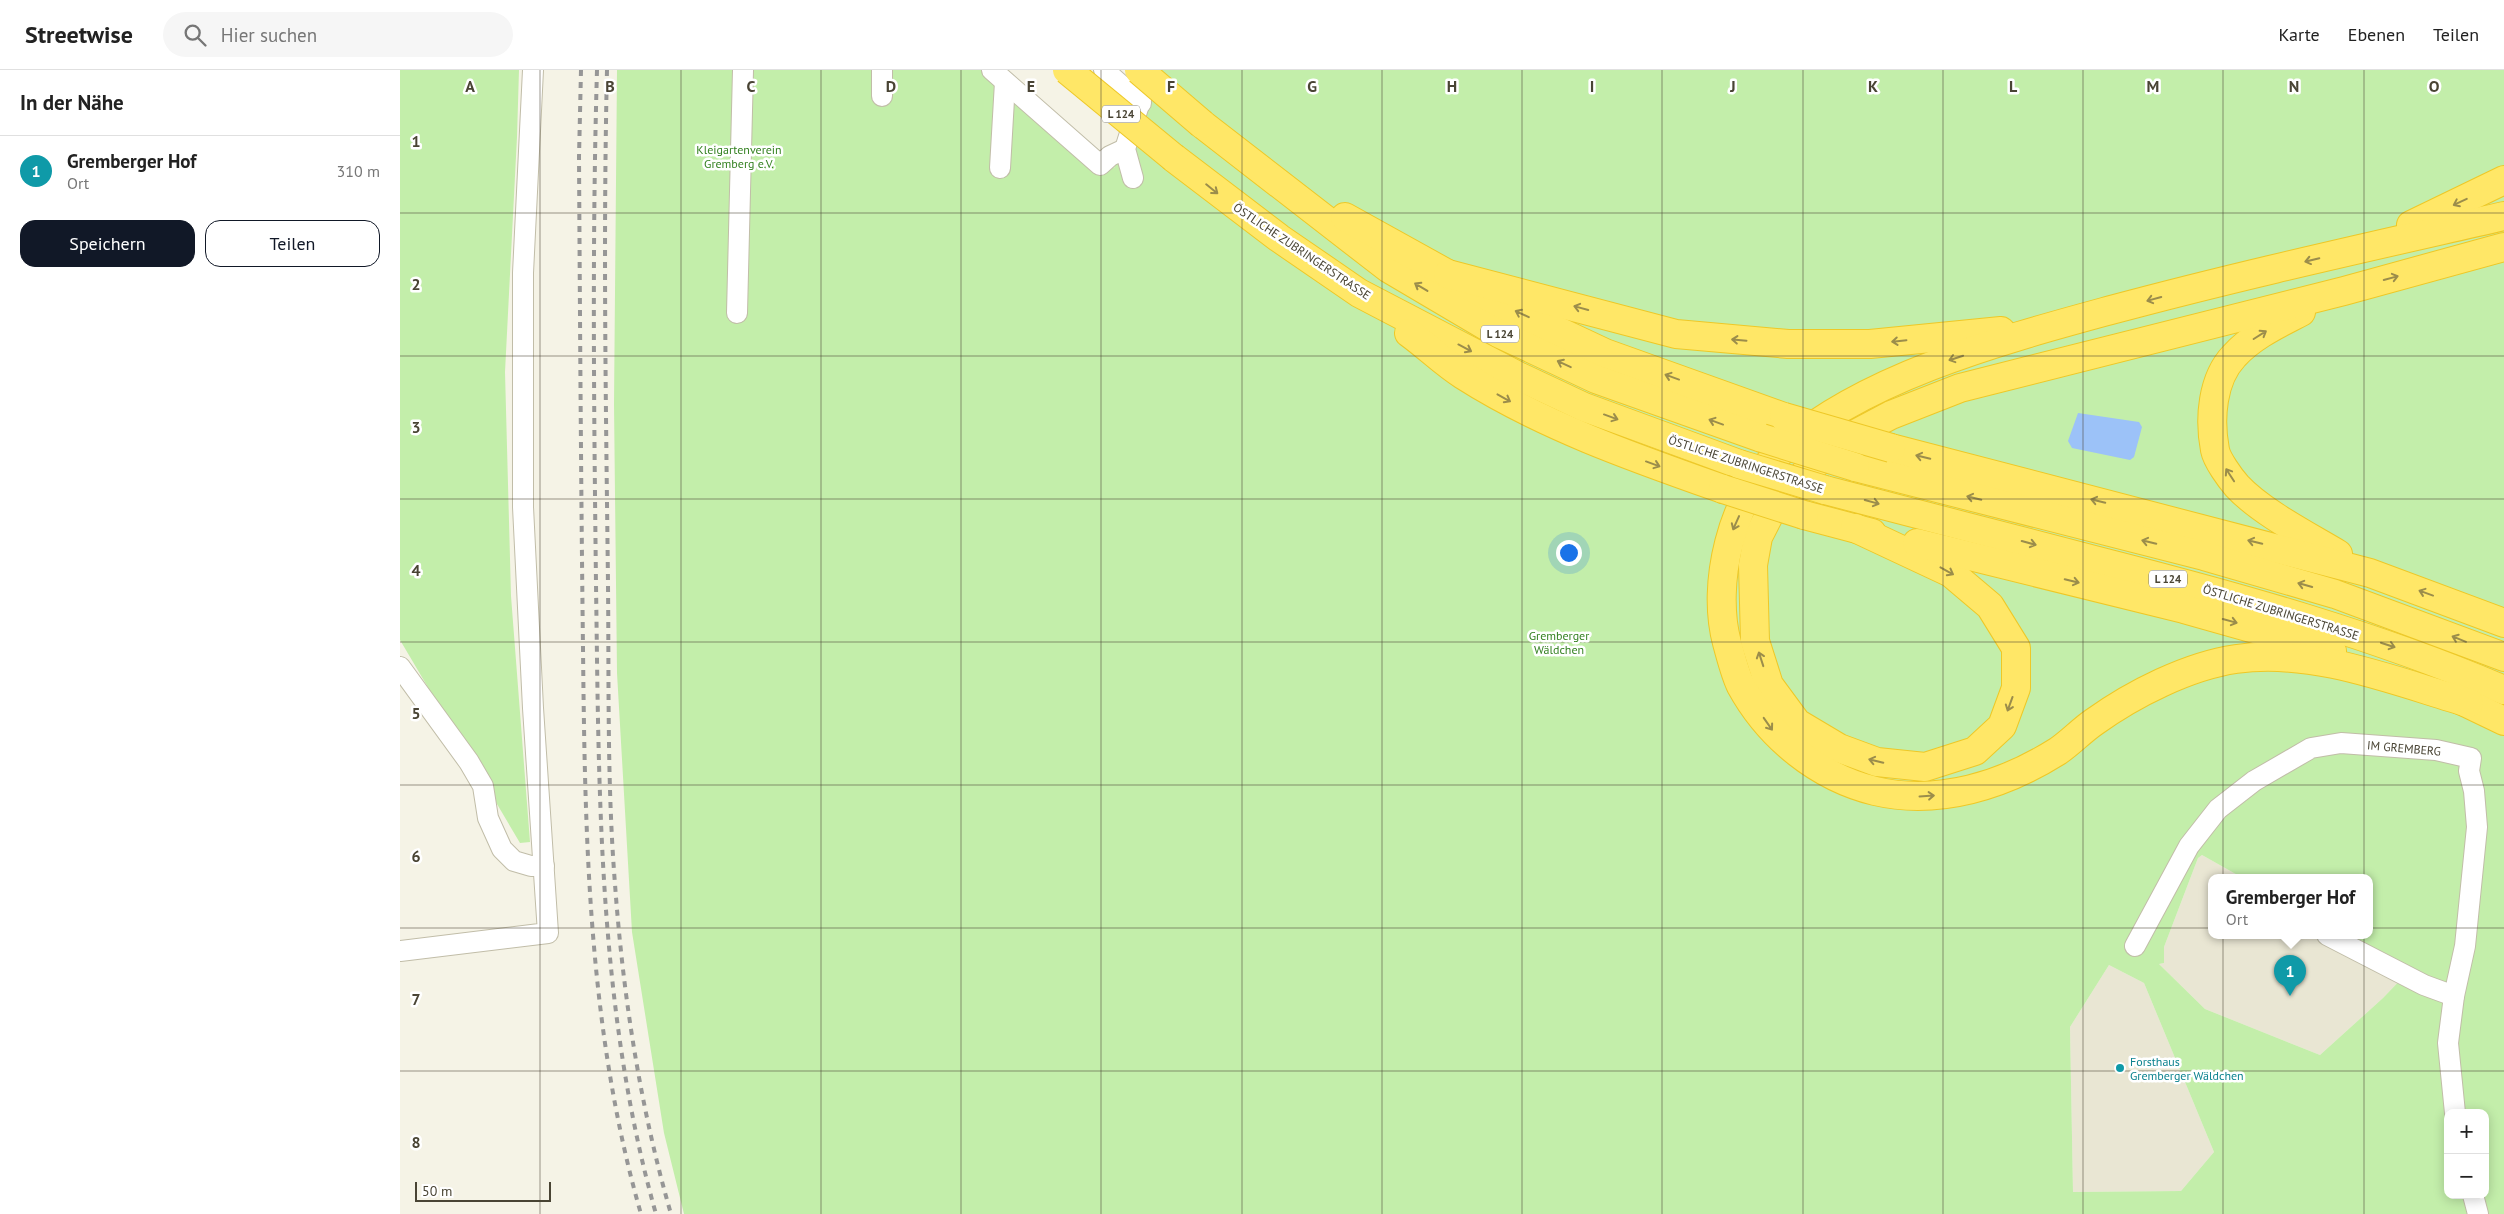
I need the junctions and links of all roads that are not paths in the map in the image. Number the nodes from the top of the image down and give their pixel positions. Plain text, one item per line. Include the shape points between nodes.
1 (533, 70) edge
2 (743, 70) edge
3 (882, 70) edge
4 (1067, 70) edge
5 (1104, 70) edge
6 (1139, 70) edge
7 (1150, 70) edge
8 (999, 76) edge
9 (882, 96) dead end
10 (1141, 102) junction
11 (1125, 148) junction
12 (1000, 168) dead end
13 (1269, 175) junction
14 (1134, 178) dead end
15 (2504, 180) edge
16 (2504, 216) edge
17 (2360, 249) junction
18 (2501, 249) edge
19 (1448, 274) junction
20 (2344, 291) junction
21 (1360, 293) junction
22 (737, 314) dead end
23 (2052, 326) junction
24 (1855, 528) junction
25 (2370, 573) junction
26 (2504, 624) edge
27 (2504, 657) edge
28 (400, 667) edge
29 (2504, 690) edge
30 (2469, 703) junction
31 (2504, 721) edge
32 (544, 866) junction
33 (2335, 939) edge
34 (2135, 946) dead end
35 (400, 951) edge
36 (2454, 996) junction
37 (2455, 1109) edge
38 (2474, 1199) edge
39 (2478, 1214) edge

1 - 32 lane via 523,273 523,507
2 - 22 lane
3 - 9 lane
4 -> 21 highway, ÖSTLICHE ZUBRINGERSTRASSE / L 124, bridge via 1272,233
5 - 10 lane
6 - 13 highway, L 124, bridge
7 - 10 lane
8 - 11 lane via 1100,165
8 - 12 lane
10 - 11 lane
11 - 14 lane
13 - 19 highway
27 -> 13 highway, L 124, bridge via 2335,594 2204,556 1855,467 1596,379 1498,333 1388,268
15 -> 17 highway
16 - 17 highway
17 -> 23 highway
20 -> 18 highway
23 -> 19 highway via 1870,344 1794,344 1676,334
25 -> 19 highway, bridge via 1890,448 1784,417 1605,353 1509,308
24 -> 20 highway via 1951,573 1990,606 2016,648 2016,688 2002,726 1975,751 1925,768 1877,762 1839,748 1797,723 1770,685 1755,641 1753,565 1758,537 1778,498 1822,458 1859,432 1891,415 1960,388
25 -> 20 highway via 2272,513 2237,486 2215,452 2212,412 2218,382 2233,356 2268,330
21 -> 24 highway, bridge via 1462,374 1512,403 1635,458 1804,515
21 -> 29 highway, ÖSTLICHE ZUBRINGERSTRASSE / L 124, bridge via 1584,407 1739,464 1825,490 2294,614 2436,661
23 -> 30 highway via 1925,367 1859,399 1800,436 1774,458 1752,487 1730,537 1723,563 1725,636 1740,684 1777,736 1825,772 1874,790 1915,796 1958,794 2018,773 2060,749 2149,688 2236,659 2326,662
24 -> 30 highway via 2282,636 2361,661
26 -> 25 highway
28 - 32 lane via 483,786 488,818 502,849 514,861
30 - 31 highway
32 - 35 lane via 548,933
33 - 36 lane via 2424,985
34 - 36 lane, IM GREMBERG via 2189,846 2218,809 2254,780 2311,748 2342,743 2436,750 2471,758 2468,771 2476,809 2465,946
36 - 37 lane, IM GREMBERG via 2448,1043
38 - 39 lane

